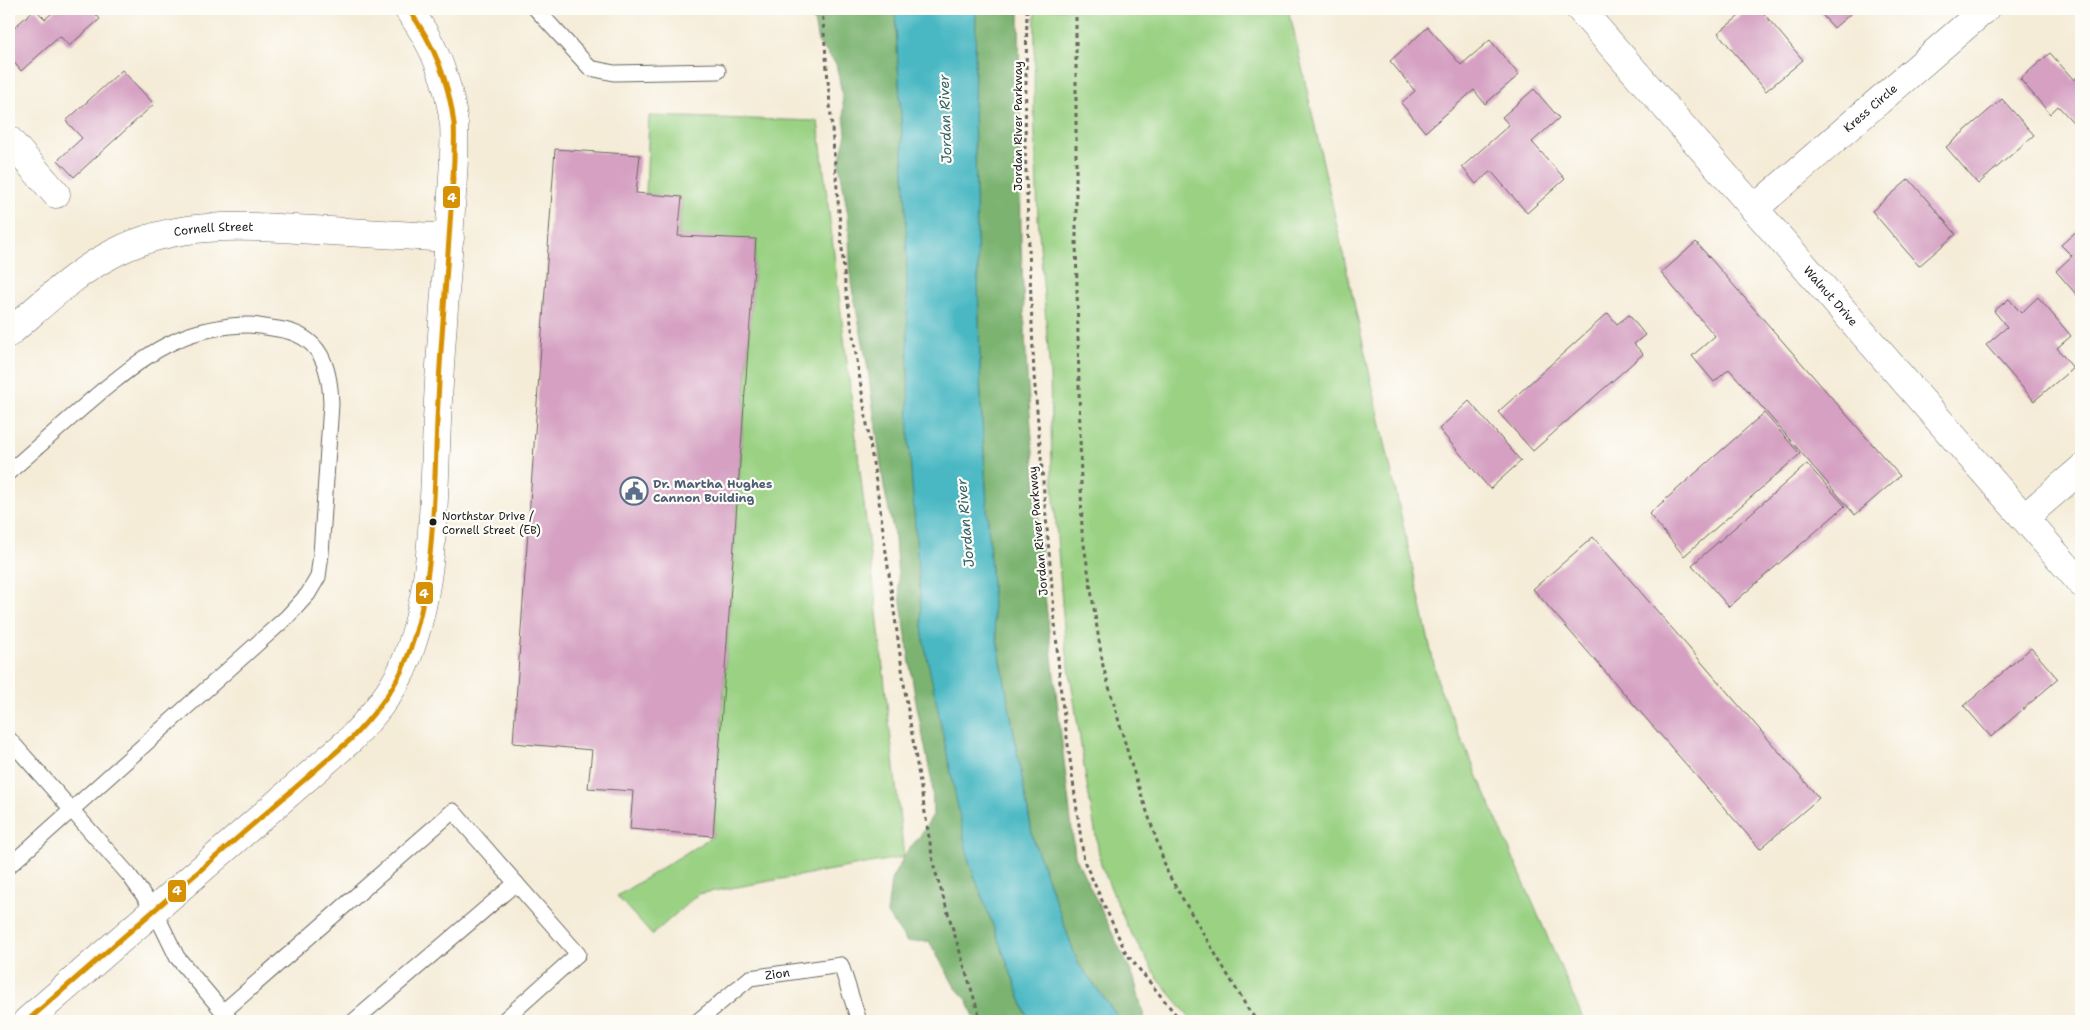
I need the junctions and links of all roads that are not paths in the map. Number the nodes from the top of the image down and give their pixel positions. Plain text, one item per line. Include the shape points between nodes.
1 (408, 9) edge
2 (536, 9) edge
3 (1580, 9) edge
4 (1985, 9) edge
5 (718, 70) dead end
6 (9, 140) edge
7 (56, 194) dead end
8 (1754, 209) junction
9 (450, 238) junction
10 (9, 333) edge
11 (2081, 468) edge
12 (9, 472) edge
13 (2024, 518) junction
14 (2081, 584) edge
15 (9, 739) edge
16 (72, 810) junction
17 (9, 866) edge
18 (516, 883) junction
19 (154, 910) junction
20 (227, 1016) edge
21 (27, 1021) edge
22 (354, 1021) edge
23 (503, 1021) edge
24 (698, 1021) edge
25 (860, 1021) edge

1 - 9 street via 436,54 454,124
2 - 5 lane via 590,68 614,73
3 - 8 street, Walnut Drive
4 - 8 street, Kress Circle
6 - 7 street
8 - 13 street, Walnut Drive
9 - 10 street, Cornell Street via 244,226 198,228 155,236 114,252 78,275
9 - 19 street via 438,401 434,521 417,628 401,671 380,707 350,740
11 - 13 street
12 - 16 lane via 123,374 176,340 204,331 248,325 287,330 305,338 326,363 331,379 331,404 321,554 318,576 308,594 218,681
13 - 14 street, Walnut Drive
15 - 16 lane
16 - 17 lane
16 - 19 lane via 129,875
18 - 20 lane via 453,811
18 - 22 lane
18 - 23 lane via 578,954
19 - 20 lane via 174,953
19 - 21 street
24 - 25 lane, Zion via 750,978 841,965

